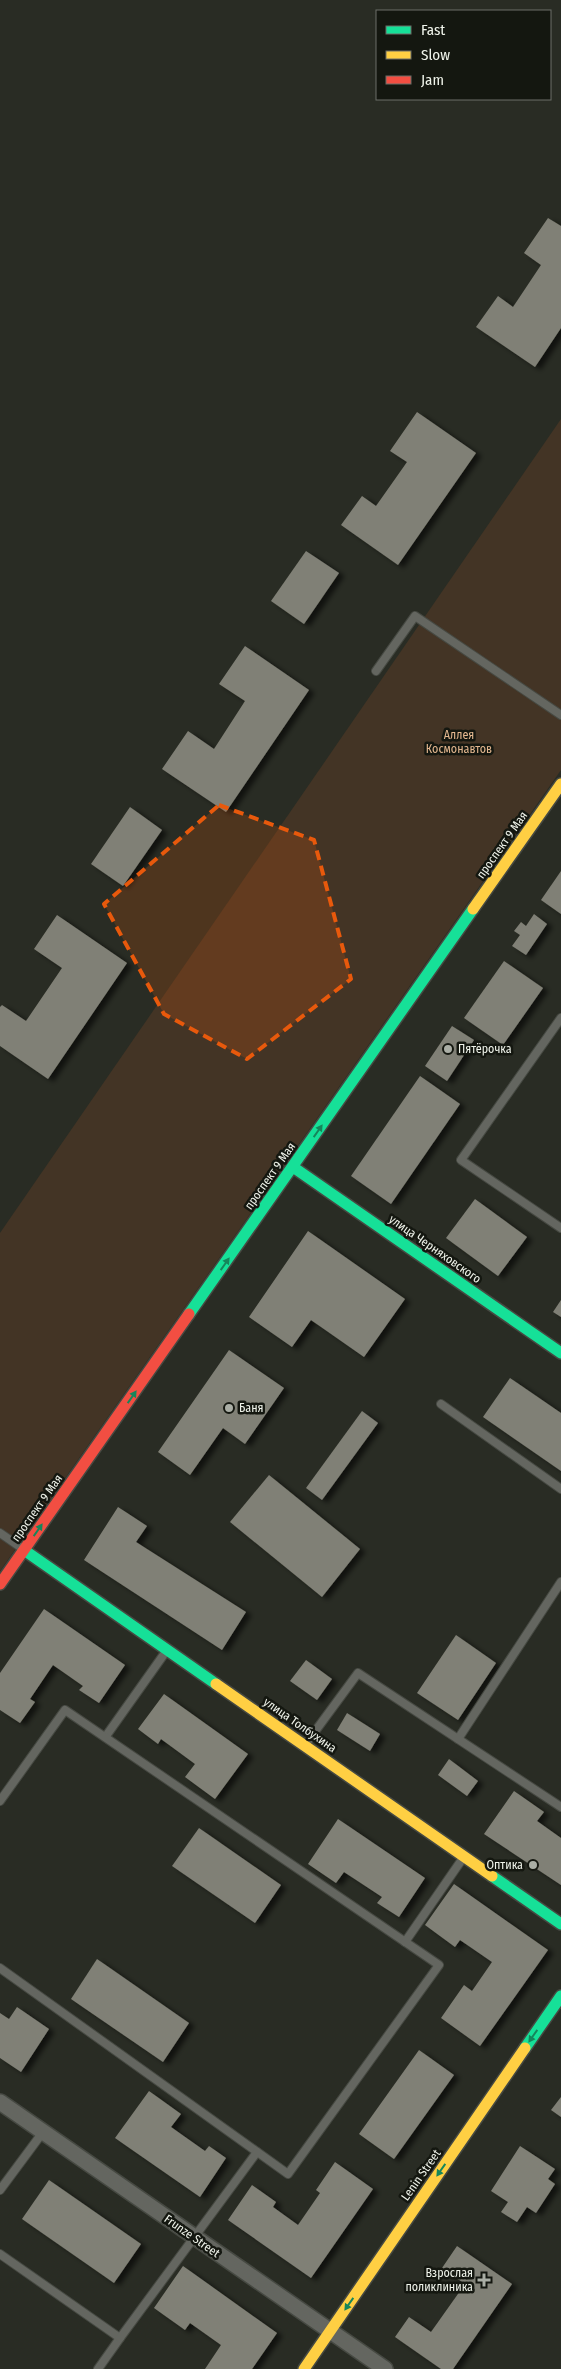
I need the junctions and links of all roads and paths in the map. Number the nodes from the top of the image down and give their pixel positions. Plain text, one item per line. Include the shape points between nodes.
1 (376, 671) dead end
2 (561, 716) edge
3 (561, 784) edge
4 (561, 1018) edge
5 (292, 1168) junction
6 (561, 1228) edge
7 (561, 1354) edge
8 (441, 1404) dead end
9 (561, 1488) edge
10 (0, 1533) edge
11 (24, 1550) junction
12 (561, 1582) edge
13 (0, 1584) edge
14 (167, 1650) junction
15 (106, 1736) junction
16 (458, 1739) junction
17 (305, 1745) junction
18 (0, 1801) edge
19 (561, 1807) edge
20 (465, 1856) junction
21 (561, 1924) edge
22 (405, 1942) junction
23 (0, 1968) edge
24 (561, 1996) edge
25 (0, 2102) edge
26 (42, 2132) junction
27 (257, 2152) junction
28 (0, 2190) edge
29 (194, 2237) junction
30 (0, 2254) edge
31 (330, 2332) junction
32 (120, 2338) junction
33 (98, 2369) edge
34 (304, 2369) edge
35 (385, 2369) edge

1 - 2 lane via 415,616
5 -> 3 street, проспект 9 Мая
4 - 6 lane via 462,1160
5 - 7 street, улица Черняховского
11 -> 5 street, проспект 9 Мая
8 - 9 lane
10 - 11 lane
11 - 13 street, проспект 9 Мая
11 - 14 street, улица Толбухина
12 - 16 lane
14 - 15 lane
14 - 17 street, улица Толбухина
15 - 18 lane via 65,1710
15 - 22 lane
16 - 17 lane via 358,1673
16 - 19 lane
17 - 20 street, улица Толбухина
20 - 21 street, улица Толбухина
20 - 22 lane
22 - 27 lane via 439,1965 288,2174
23 - 27 lane
24 -> 31 street, Lenin Street
25 - 26 street, Frunze Street
26 - 28 lane
26 - 29 street, Frunze Street
27 - 29 lane
29 - 31 street, Frunze Street
29 - 32 lane
30 - 32 lane
31 - 34 street, Lenin Street
31 - 35 street, Frunze Street
32 - 33 lane

